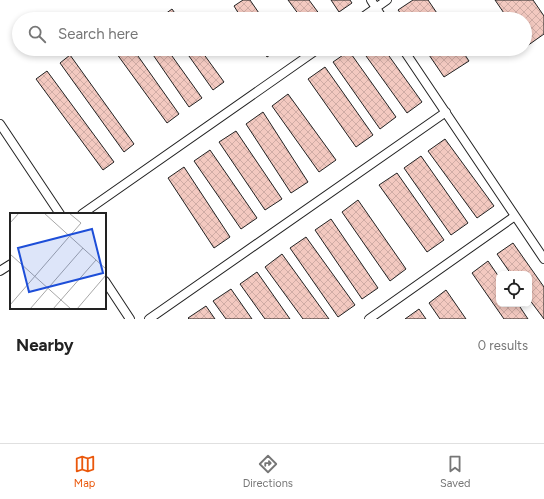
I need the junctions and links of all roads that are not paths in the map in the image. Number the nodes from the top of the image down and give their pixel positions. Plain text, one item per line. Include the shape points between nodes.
1 (371, 0) edge
2 (388, 0) edge
3 (376, 8) junction
4 (370, 12) edge
5 (379, 12) edge
6 (308, 56) edge
7 (409, 56) edge
8 (446, 112) junction
9 (0, 124) edge
10 (59, 213) edge
11 (83, 213) edge
12 (515, 216) junction
13 (544, 259) edge
14 (10, 265) edge
15 (0, 271) edge
16 (106, 283) edge
17 (130, 319) edge
18 (149, 319) edge
19 (369, 319) edge

1 - 3 street
2 - 3 street
3 - 4 street
3 - 5 street
6 - 11 street
7 - 8 street
8 - 12 street
8 - 18 street
9 - 10 street
12 - 13 street
12 - 19 street
14 - 15 street
16 - 17 street

